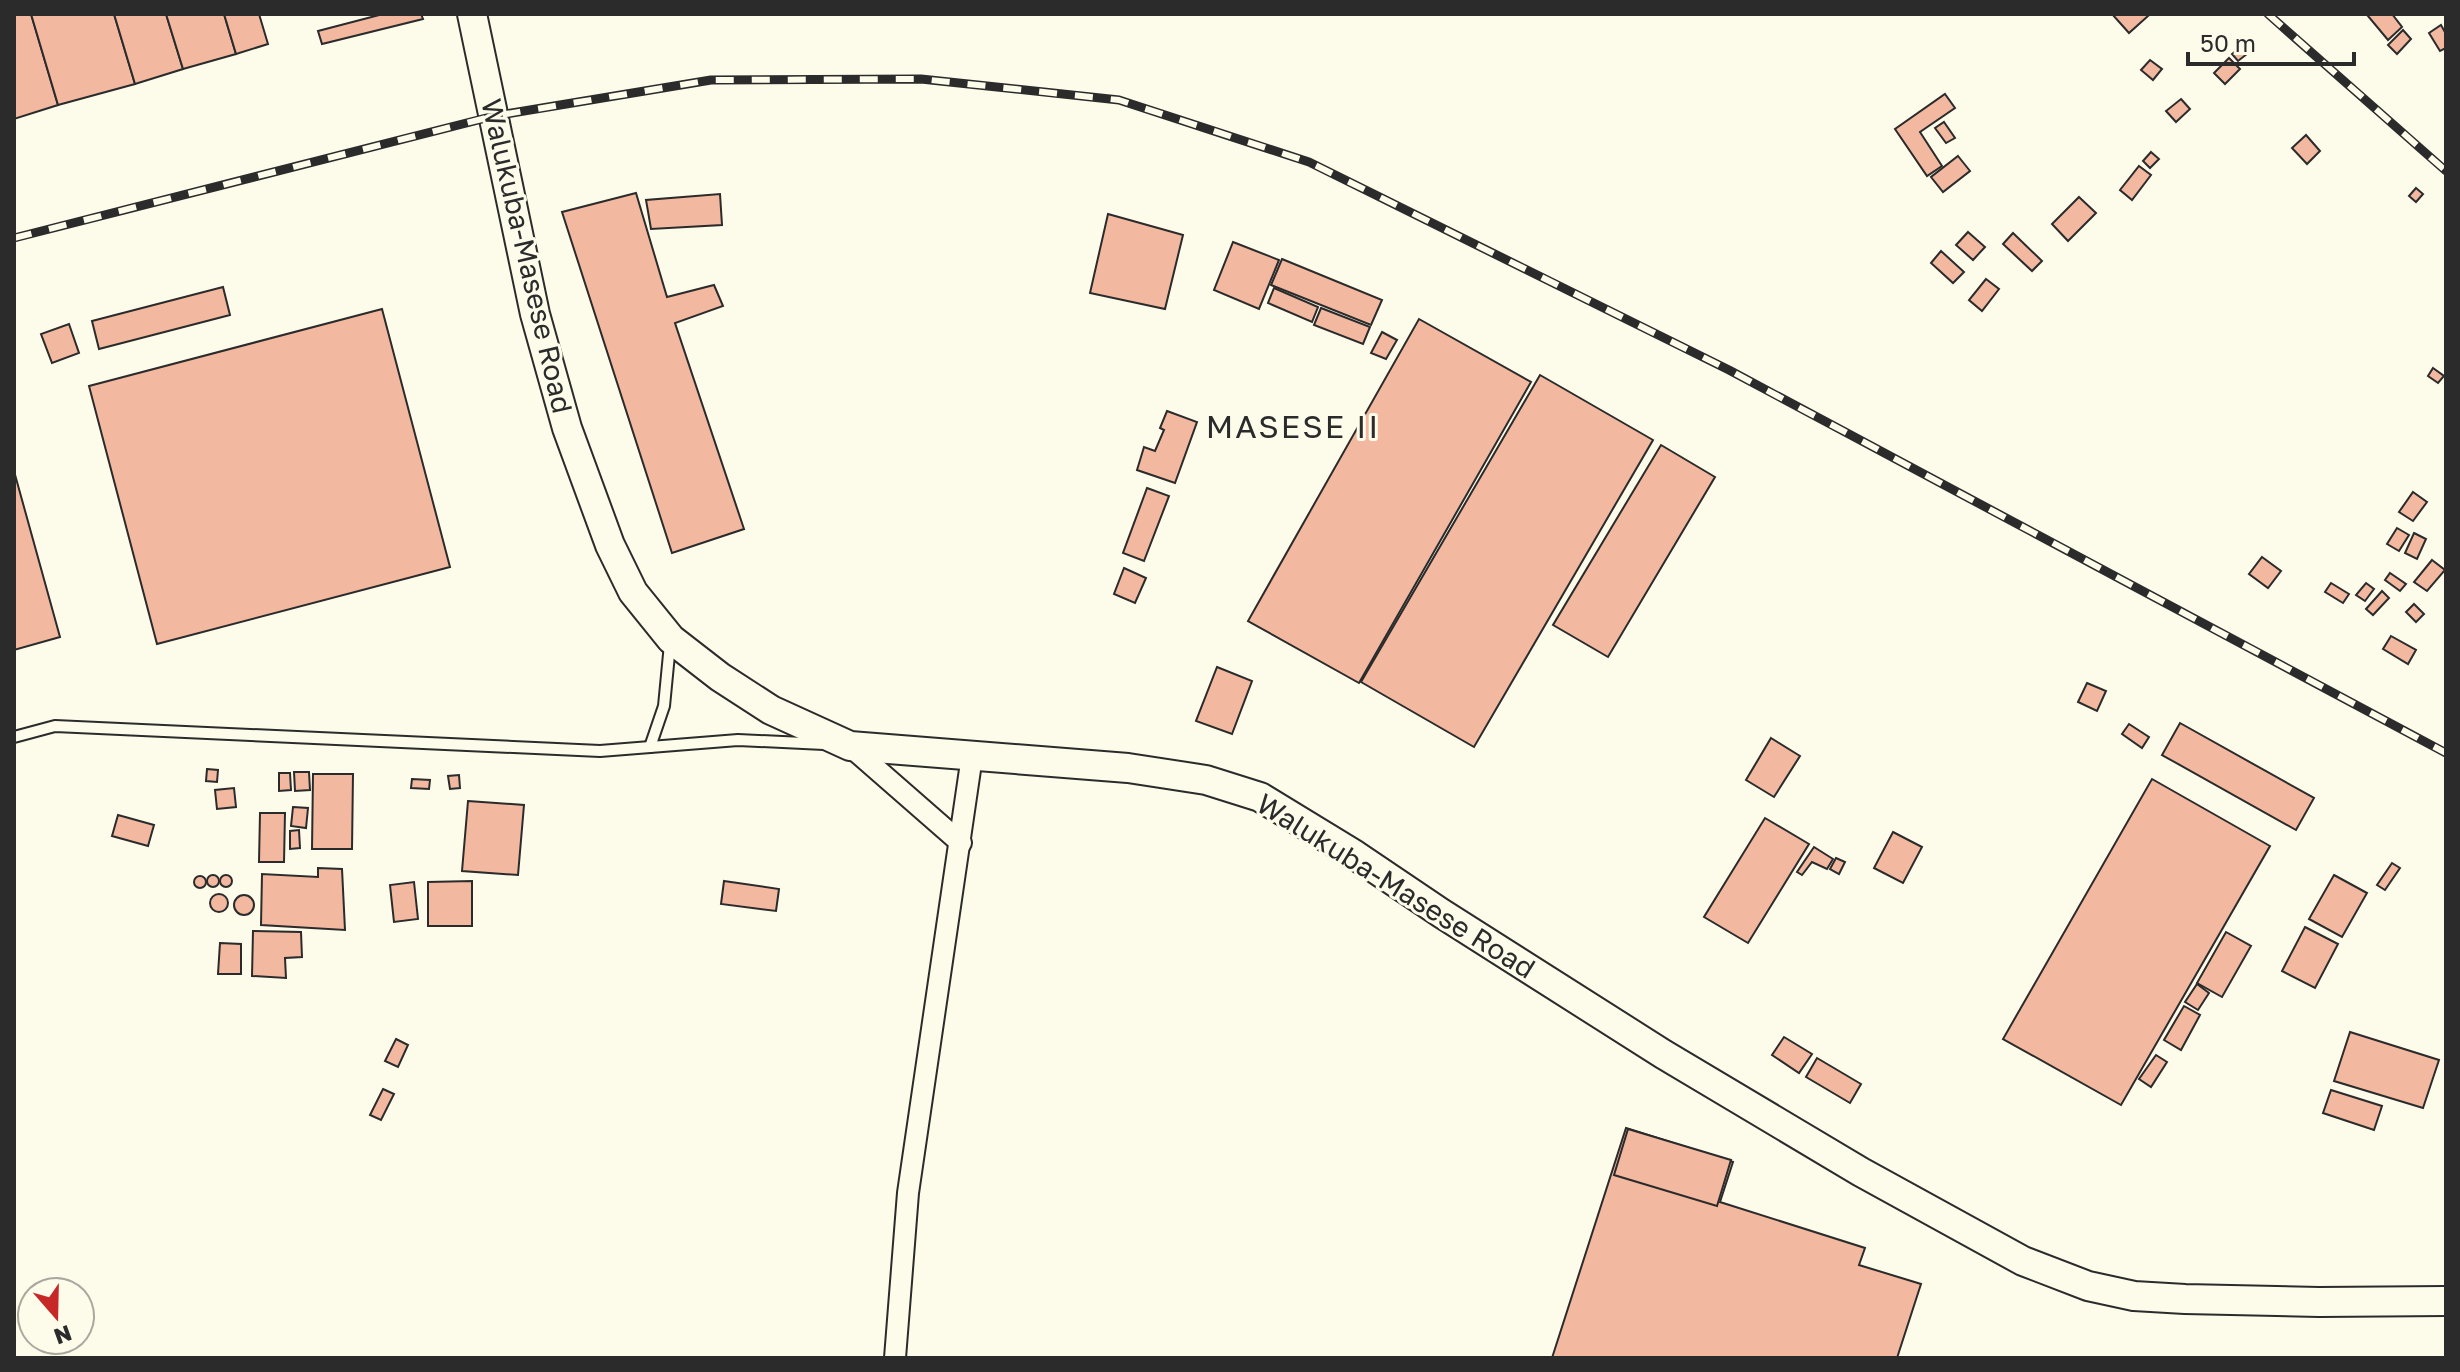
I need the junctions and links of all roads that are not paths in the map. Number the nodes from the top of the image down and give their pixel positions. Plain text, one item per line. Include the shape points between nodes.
1 (472, 14) edge
2 (671, 639) junction
3 (14, 737) edge
4 (850, 746) junction
5 (650, 747) junction
6 (972, 756) junction
7 (961, 843) junction
8 (2446, 1301) edge
9 (895, 1358) edge

1 - 2 street, Walukuba-Masese Road via 535,314 567,428 633,592
2 - 4 street, Walukuba-Masese Road via 771,710
2 - 5 lane via 664,706
3 - 5 lane via 55,726 600,751
4 - 5 lane via 738,740
4 - 6 street, Walukuba-Masese Road
4 - 7 street
6 - 7 street
6 - 8 street, Walukuba-Masese Road via 1143,771 1206,780 1260,797 1663,1054 1861,1172 2023,1261 2088,1286 2185,1299
7 - 9 street via 908,1193

